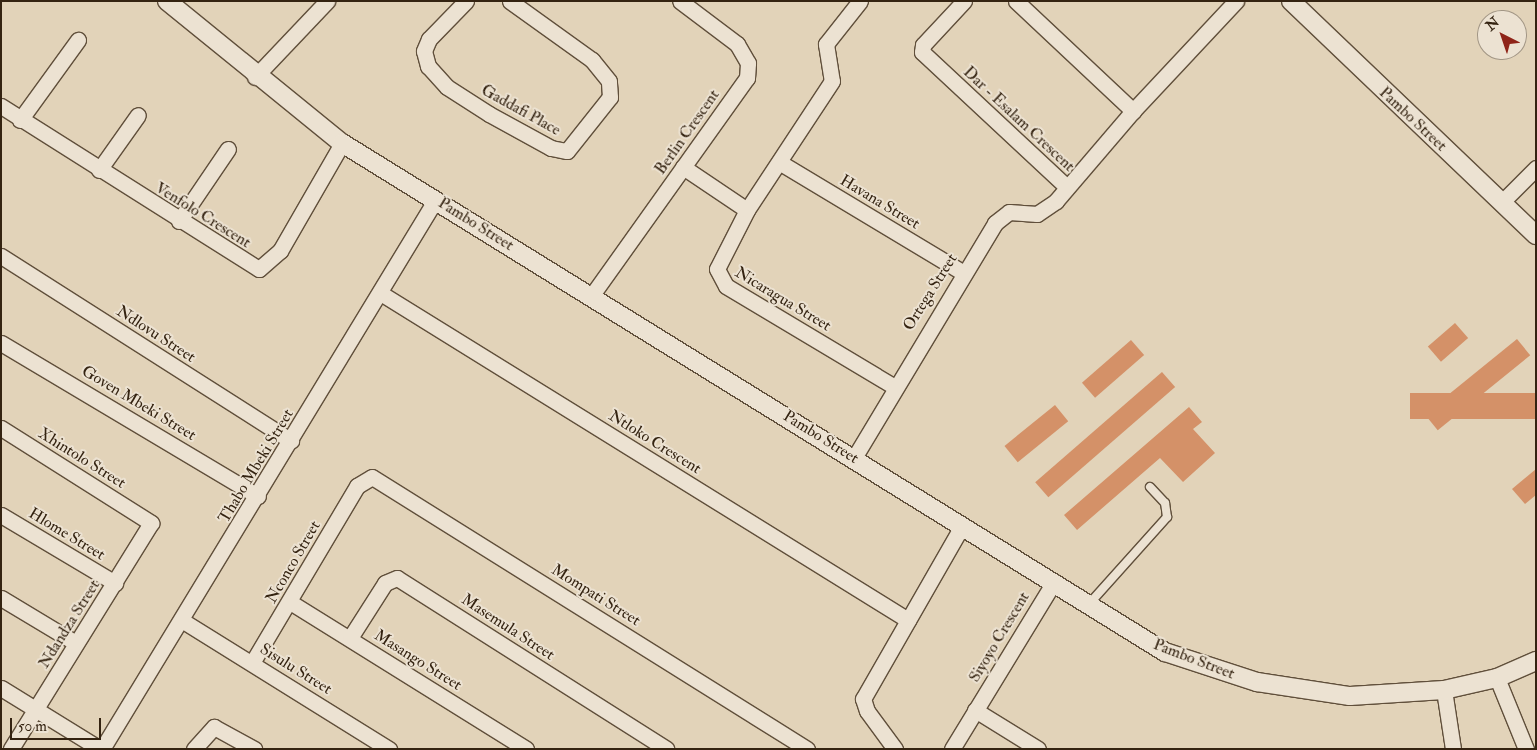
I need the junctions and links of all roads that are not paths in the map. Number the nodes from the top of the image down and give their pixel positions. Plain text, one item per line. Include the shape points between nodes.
1 (166, 1) edge
2 (327, 1) edge
3 (466, 1) edge
4 (510, 1) edge
5 (680, 1) edge
6 (860, 1) edge
7 (964, 1) edge
8 (1016, 1) edge
9 (1236, 1) edge
10 (1291, 1) edge
11 (78, 40) dead end
12 (255, 78) junction
13 (1, 106) edge
14 (1133, 111) junction
15 (138, 115) dead end
16 (20, 120) junction
17 (342, 143) junction
18 (228, 149) dead end
19 (779, 162) junction
20 (684, 167) junction
21 (1536, 168) edge
22 (98, 170) junction
23 (1067, 187) junction
24 (436, 199) junction
25 (1502, 202) junction
26 (747, 210) junction
27 (179, 221) junction
28 (1536, 235) edge
29 (1, 256) edge
30 (962, 272) junction
31 (382, 294) junction
32 (592, 295) junction
33 (1, 342) edge
34 (893, 386) junction
35 (1, 428) edge
36 (291, 441) junction
37 (854, 458) junction
38 (365, 479) joint
39 (1150, 487) dead end
40 (258, 496) junction
41 (1, 515) edge
42 (145, 517) joint
43 (962, 526) junction
44 (1054, 582) junction
45 (115, 583) junction
46 (1, 598) edge
47 (290, 602) junction
48 (1089, 604) junction
49 (908, 620) junction
50 (183, 621) junction
51 (350, 638) junction
52 (76, 643) junction
53 (1536, 661) edge
54 (252, 663) junction
55 (1497, 678) junction
56 (1, 688) edge
57 (1444, 690) junction
58 (36, 710) junction
59 (975, 710) junction
60 (11, 749) edge
61 (101, 749) edge
62 (194, 749) edge
63 (254, 749) edge
64 (389, 749) edge
65 (526, 749) edge
66 (666, 749) edge
67 (807, 749) edge
68 (895, 749) edge
69 (952, 749) edge
70 (1038, 749) edge
71 (1452, 749) edge
72 (1526, 749) edge

1 - 12 street, Pambo Street
2 - 12 street
3 - 4 street, Gaddafi Place via 429,39 424,51 428,66 447,88 489,114 551,148 567,151 610,97 609,81 592,60
5 - 20 street, Berlin Crescent via 728,35 748,63 747,78
6 - 19 street, Nicaragua Street via 827,41 832,81
7 - 23 street, Dar - Esalam Crescent via 923,45 922,52
8 - 14 street
9 - 14 street, Dar - Esalam Crescent
10 - 25 street, Pambo Street
11 - 16 street
12 - 17 street, Pambo Street
13 - 16 street, Venfolo Crescent
14 - 23 street, Dar - Esalam Crescent
15 - 22 street
16 - 22 street, Venfolo Crescent
17 - 24 street, Pambo Street
17 - 27 street, Venfolo Crescent via 280,251 259,269
18 - 27 street
19 - 26 street, Nicaragua Street
19 - 30 street, Havana Street
20 - 26 street
20 - 32 street, Berlin Crescent
21 - 25 street
22 - 27 street, Venfolo Crescent
23 - 30 street, Ortega Street via 1045,210 1004,214
24 - 31 street, Thabo Mbeki Street
24 - 32 street, Pambo Street
25 - 28 street, Pambo Street
26 - 34 street, Nicaragua Street via 720,262 720,281
29 - 36 street, Ndlovu Street
30 - 34 street, Ortega Street
31 - 36 street, Thabo Mbeki Street
31 - 49 street, Ntloko Crescent
32 - 37 street, Pambo Street
33 - 40 street, Goven Mbeki Street
34 - 37 street, Ortega Street
35 - 42 street, Xhintolo Street
36 - 40 street, Thabo Mbeki Street
37 - 43 street, Pambo Street
38 - 47 street, Nconco Street
38 - 67 street, Mompati Street via 385,483
39 - 48 lane via 1164,504 1167,517
40 - 50 street, Thabo Mbeki Street
41 - 45 street, Hlome Street
42 - 45 street, Ndandza Street via 149,527
43 - 44 street, Pambo Street
43 - 49 street
44 - 48 street, Pambo Street
44 - 59 street, Siyoyo Crescent
45 - 52 street, Ndandza Street
46 - 52 street
47 - 51 street, Masango Street
47 - 54 street, Nconco Street
48 - 57 street, Pambo Street via 1165,652 1257,682 1350,696
49 - 68 street via 864,699 867,711
50 - 54 street, Sisulu Street
50 - 61 street, Thabo Mbeki Street
51 - 65 street, Masango Street
51 - 66 street, Masemula Street via 384,583 397,578
52 - 58 street, Ndandza Street
53 - 55 street, Pambo Street
54 - 64 street, Sisulu Street
55 - 57 street, Pambo Street
55 - 72 street
56 - 58 street
57 - 71 street
58 - 60 street, Ndandza Street
58 - 61 street
59 - 69 street, Siyoyo Crescent
59 - 70 street
62 - 63 street via 208,729 220,728

